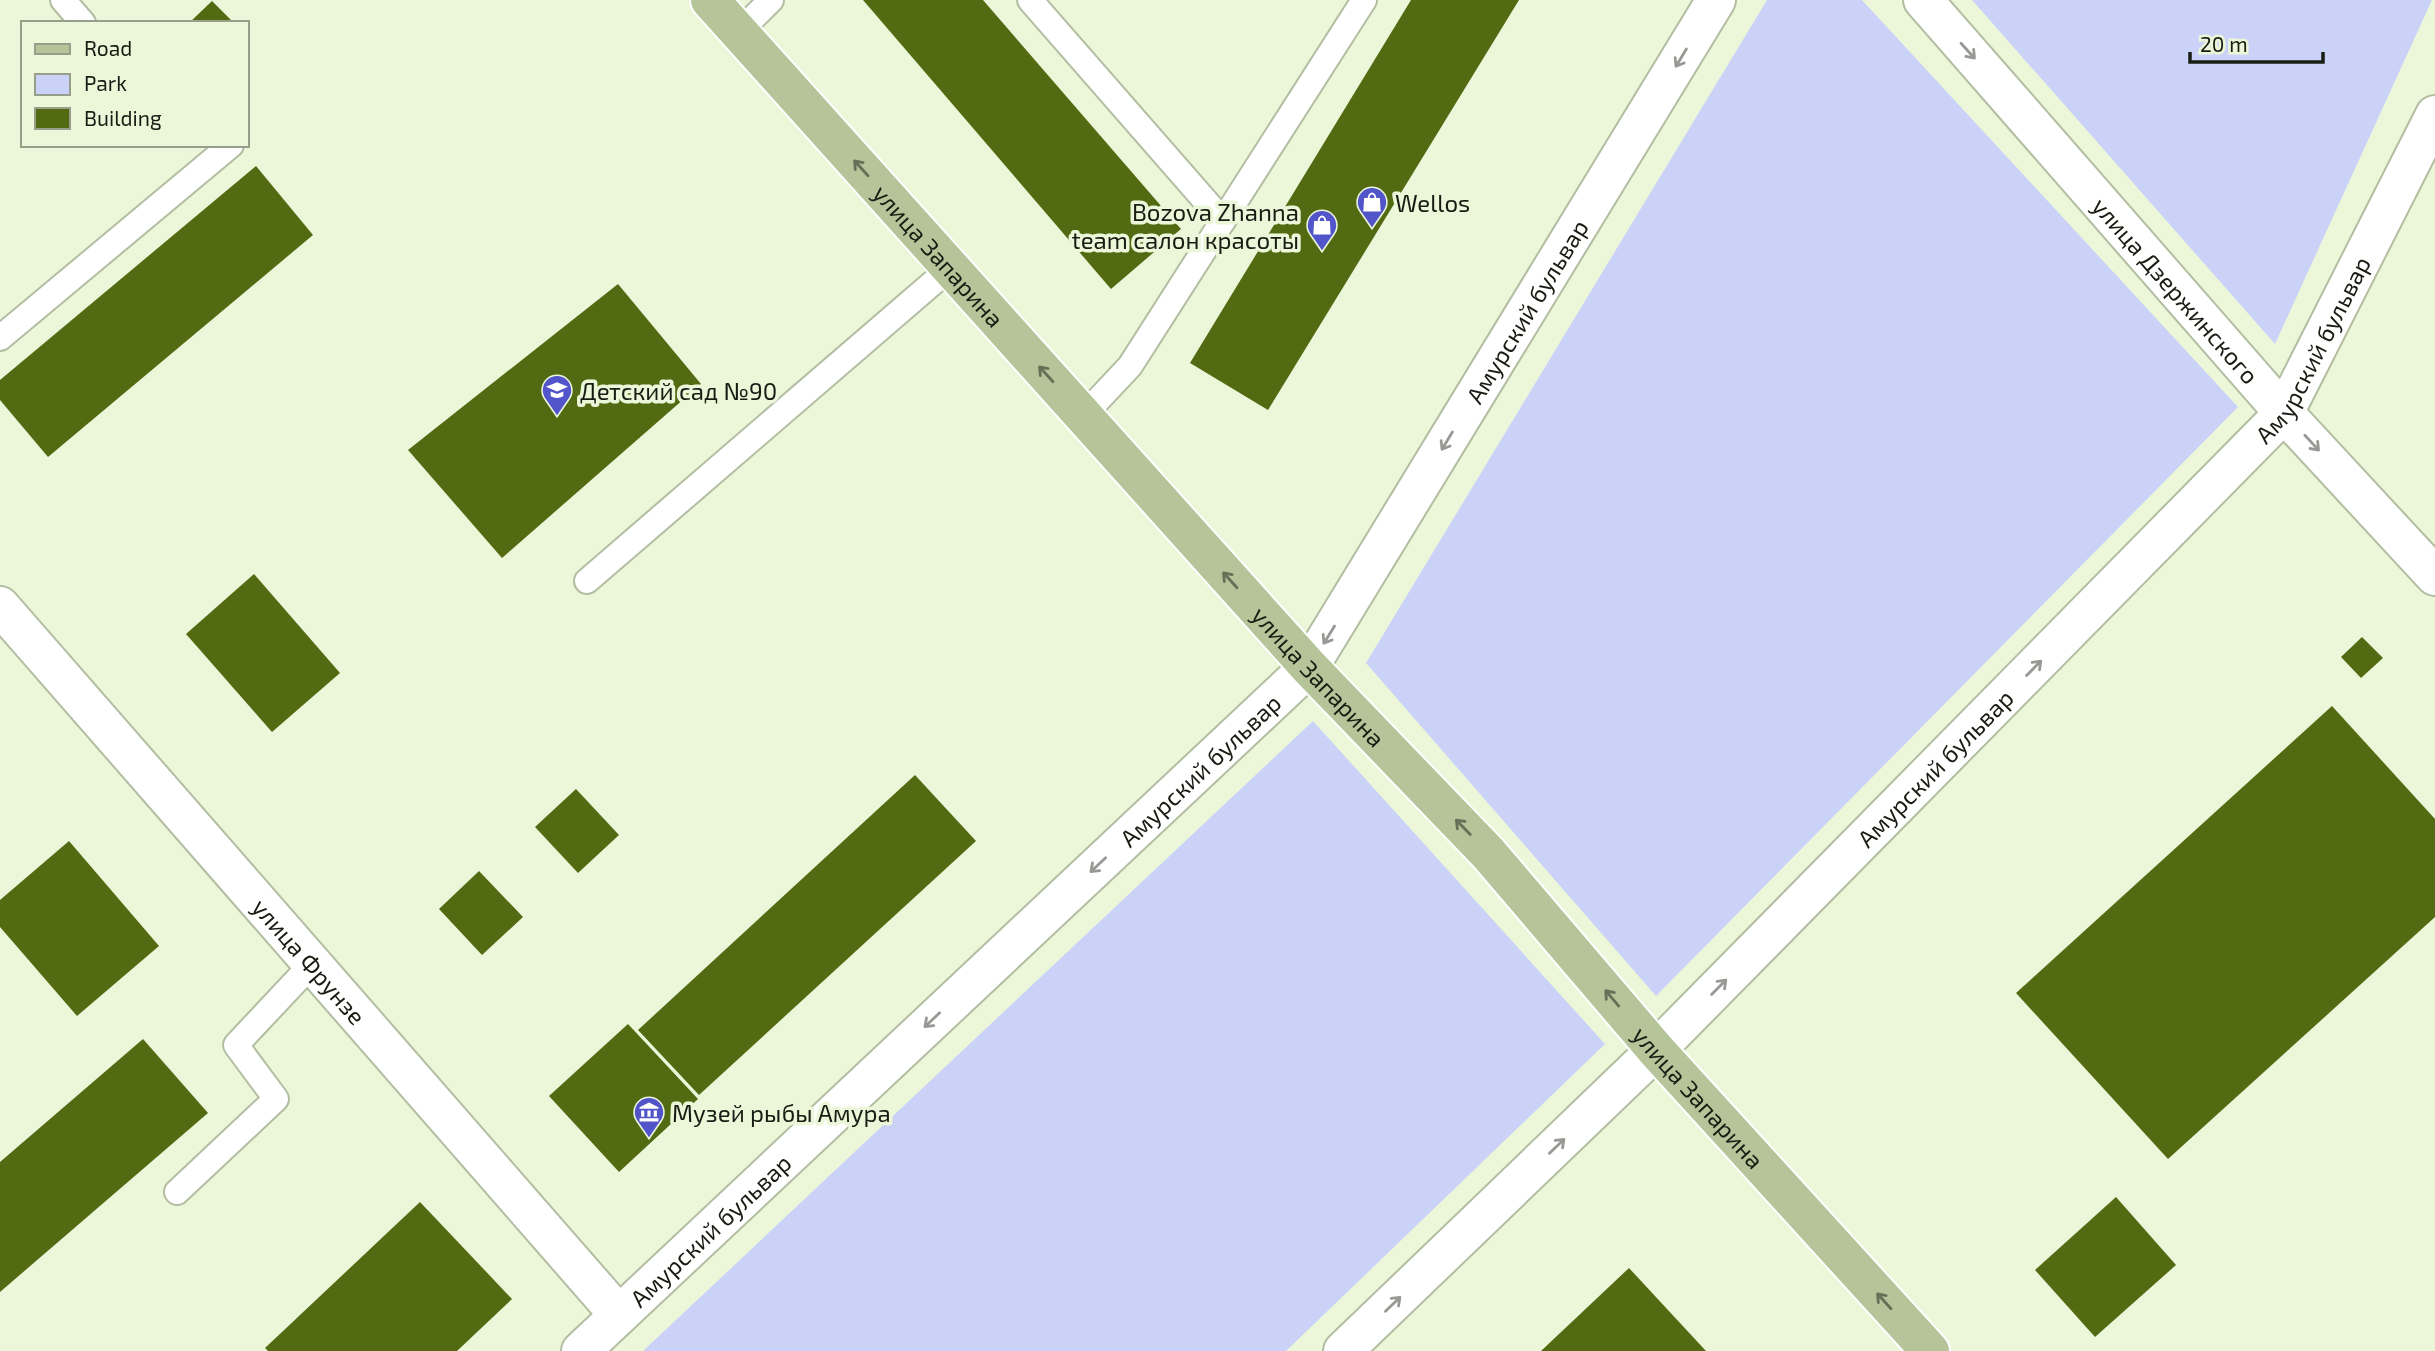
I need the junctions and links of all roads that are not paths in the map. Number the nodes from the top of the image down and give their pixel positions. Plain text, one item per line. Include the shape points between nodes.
1 (63, 0) edge
2 (710, 0) edge
3 (771, 0) edge
4 (1030, 0) edge
5 (1364, 0) edge
6 (1716, 0) edge
7 (1923, 0) edge
8 (81, 21) edge
9 (739, 32) junction
10 (2435, 115) edge
11 (229, 147) edge
12 (1223, 221) junction
13 (950, 268) junction
14 (0, 338) edge
15 (2284, 413) junction
16 (1083, 416) junction
17 (2435, 576) edge
18 (587, 581) dead end
19 (0, 606) edge
20 (1309, 667) junction
21 (312, 964) junction
22 (1656, 1050) junction
23 (177, 1192) dead end
24 (619, 1315) junction
25 (581, 1351) edge
26 (1343, 1351) edge
27 (1930, 1351) edge

1 - 8 lane
2 - 9 main road, улица Запарина
3 - 9 lane
4 - 12 lane
5 - 12 lane
6 -> 20 street, Амурский бульвар
7 -> 15 street, улица Дзержинского
13 -> 9 main road, улица Запарина
10 - 15 street, Амурский бульвар
11 - 14 lane
12 - 16 lane via 1130,366
16 -> 13 main road, улица Запарина
13 - 18 lane
15 -> 17 street, улица Дзержинского
22 -> 15 street, Амурский бульвар
20 -> 16 main road, улица Запарина
19 - 21 street, улица Фрунзе
22 -> 20 main road, улица Запарина via 1488,853
20 -> 24 street, Амурский бульвар
21 - 23 lane via 236,1045 276,1099
21 - 24 street, улица Фрунзе
26 -> 22 street, Амурский бульвар
27 -> 22 main road, улица Запарина
24 - 25 street, Амурский бульвар

